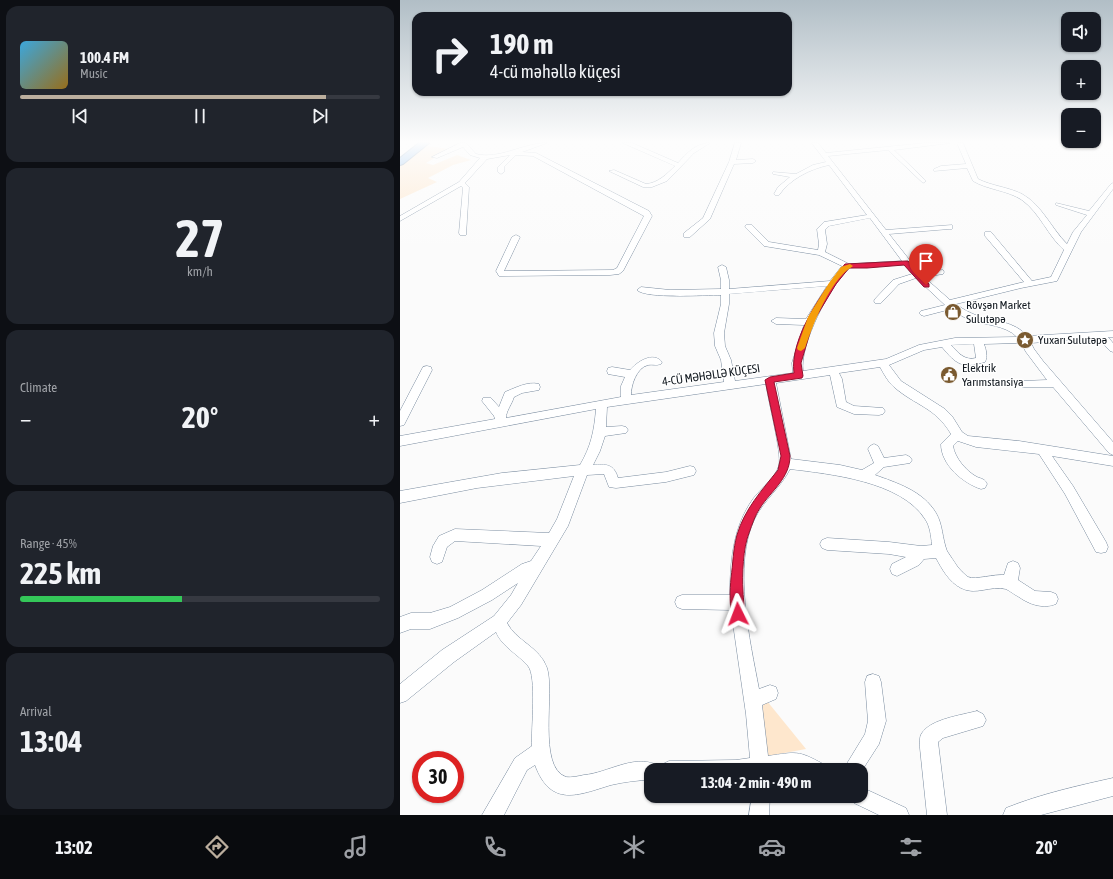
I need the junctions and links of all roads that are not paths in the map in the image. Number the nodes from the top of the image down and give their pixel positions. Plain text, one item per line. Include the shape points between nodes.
1 (585, 181) edge
2 (635, 181) edge
3 (659, 181) edge
4 (723, 181) edge
5 (791, 181) edge
6 (843, 181) edge
7 (977, 181) edge
8 (462, 183) joint
9 (1113, 185) edge
10 (777, 194) dead end
11 (1058, 204) dead end
12 (1092, 214) junction
13 (870, 216) junction
14 (400, 219) edge
15 (748, 227) dead end
16 (949, 227) dead end
17 (883, 232) junction
18 (463, 233) dead end
19 (988, 234) dead end
20 (687, 235) dead end
21 (516, 237) dead end
22 (1068, 249) junction
23 (820, 253) junction
24 (906, 263) junction
25 (848, 266) junction
26 (722, 267) dead end
27 (940, 272) dead end
28 (917, 275) junction
29 (833, 283) junction
30 (1030, 284) junction
31 (640, 290) dead end
32 (725, 292) junction
33 (878, 301) dead end
34 (950, 304) junction
35 (924, 313) dead end
36 (776, 321) dead end
37 (809, 322) junction
38 (1113, 334) edge
39 (1100, 335) junction
40 (978, 340) junction
41 (1025, 340) junction
42 (944, 343) junction
43 (1113, 349) edge
44 (657, 362) dead end
45 (882, 363) junction
46 (427, 370) dead end
47 (612, 371) dead end
48 (833, 371) junction
49 (632, 374) junction
50 (799, 376) junction
51 (770, 380) junction
52 (1055, 383) junction
53 (1026, 384) dead end
54 (730, 385) junction
55 (535, 387) dead end
56 (626, 400) junction
57 (487, 401) dead end
58 (602, 404) junction
59 (879, 411) dead end
60 (500, 418) junction
61 (400, 422) edge
62 (622, 430) dead end
63 (600, 432) junction
64 (958, 435) junction
65 (400, 441) edge
66 (1111, 443) edge
67 (874, 449) dead end
68 (1043, 450) junction
69 (906, 460) dead end
70 (1113, 461) edge
71 (785, 463) junction
72 (880, 463) junction
73 (584, 470) junction
74 (690, 471) dead end
75 (863, 476) junction
76 (981, 484) dead end
77 (400, 497) edge
78 (553, 540) junction
79 (827, 544) dead end
80 (1101, 547) dead end
81 (940, 550) junction
82 (921, 553) junction
83 (436, 558) dead end
84 (536, 567) junction
85 (1013, 568) dead end
86 (897, 569) dead end
87 (1010, 583) junction
88 (1051, 598) dead end
89 (682, 602) dead end
90 (737, 602) junction
91 (499, 621) junction
92 (400, 625) edge
93 (873, 682) dead end
94 (770, 693) dead end
95 (400, 695) edge
96 (752, 701) junction
97 (977, 720) dead end
98 (540, 751) junction
99 (760, 763) edge
100 (786, 763) edge
101 (804, 763) edge
102 (857, 763) edge
103 (644, 771) edge
104 (1113, 787) edge
105 (868, 800) edge
106 (760, 803) edge
107 (492, 815) edge
108 (759, 815) edge
109 (899, 815) edge
110 (937, 815) edge
111 (1013, 815) edge

1 - 21 street via 648,216 620,269 610,273 502,274 500,271
2 - 3 street via 645,186
4 - 20 street via 706,219
5 - 10 street
6 - 13 street
7 - 22 street via 1010,192 1027,201 1046,220
8 - 14 street
8 - 18 street via 466,187
9 - 12 street
11 - 12 street
12 - 22 street via 1077,232
13 - 17 street
13 - 23 street via 827,224 821,229 823,244
15 - 23 street via 767,244
16 - 17 street
17 - 24 street
19 - 30 street
22 - 30 street via 1054,279
23 - 25 street
24 - 25 street
24 - 28 street
25 - 29 street
26 - 32 street
27 - 28 street
28 - 33 street via 896,282
28 - 34 street
29 - 32 street
29 - 37 street
30 - 34 street
31 - 32 street via 670,293
32 - 54 street via 719,333 720,350 726,360
34 - 35 street
34 - 41 street via 974,318 1014,329
36 - 37 street
37 - 50 street via 797,363
38 - 39 street, 4-CÜ MƏHƏLLƏ KÜÇESI
39 - 41 street, 4-CÜ MƏHƏLLƏ KÜÇESI
39 - 43 street
40 - 41 street, 4-CÜ MƏHƏLLƏ KÜÇESI
40 - 42 street, 4-CÜ MƏHƏLLƏ KÜÇESI
40 - 42 street via 981,360 970,364 957,358
41 - 52 street via 1029,350
42 - 45 street, 4-CÜ MƏHƏLLƏ KÜÇESI via 922,347
44 - 49 street via 645,362
45 - 48 street, 4-CÜ MƏHƏLLƏ KÜÇESI
45 - 64 street via 897,384 941,412
46 - 61 street
47 - 49 street
48 - 50 street, 4-CÜ MƏHƏLLƏ KÜÇESI
48 - 59 street via 838,385 839,400 845,408
49 - 56 street via 626,386
50 - 51 street, 4-CÜ MƏHƏLLƏ KÜÇESI
51 - 54 street, 4-CÜ MƏHƏLLƏ KÜÇESI
51 - 71 street via 786,456
52 - 53 street
52 - 66 street
54 - 56 street, 4-CÜ MƏHƏLLƏ KÜÇESI
55 - 60 street via 509,395
56 - 58 street, 4-CÜ MƏHƏLLƏ KÜÇESI
57 - 60 street
58 - 60 street, 4-CÜ MƏHƏLLƏ KÜÇESI
58 - 63 street
60 - 65 street, 4-CÜ MƏHƏLLƏ KÜÇESI
62 - 63 street
63 - 73 street
64 - 68 street via 965,440 976,442
64 - 76 street via 947,444 948,453 963,473
67 - 72 street
68 - 70 street
68 - 80 street
69 - 72 street
71 - 75 street via 840,470
71 - 90 street via 782,472 756,506 743,534
72 - 75 street
73 - 74 street via 606,469 610,472 613,483 666,477
73 - 77 street via 514,476
73 - 78 street
75 - 81 street via 903,491 923,506 936,528
78 - 83 street via 455,535 441,543
78 - 84 street
79 - 82 street
81 - 82 street
81 - 87 street via 947,564 965,583
82 - 86 street
84 - 91 street via 516,600
84 - 92 street via 527,569 454,613 430,621 411,621
85 - 87 street
87 - 88 street via 1028,596
89 - 90 street
90 - 96 street via 738,625
91 - 95 street via 442,661
91 - 98 street via 506,636 534,659 539,668
93 - 102 street via 877,721 873,738
94 - 96 street
96 - 99 street
97 - 110 street via 939,730 929,738
98 - 103 street via 547,771 563,786 582,785
98 - 107 street via 521,764
100 - 101 street
104 - 111 street via 1051,802
105 - 109 street
106 - 108 street

